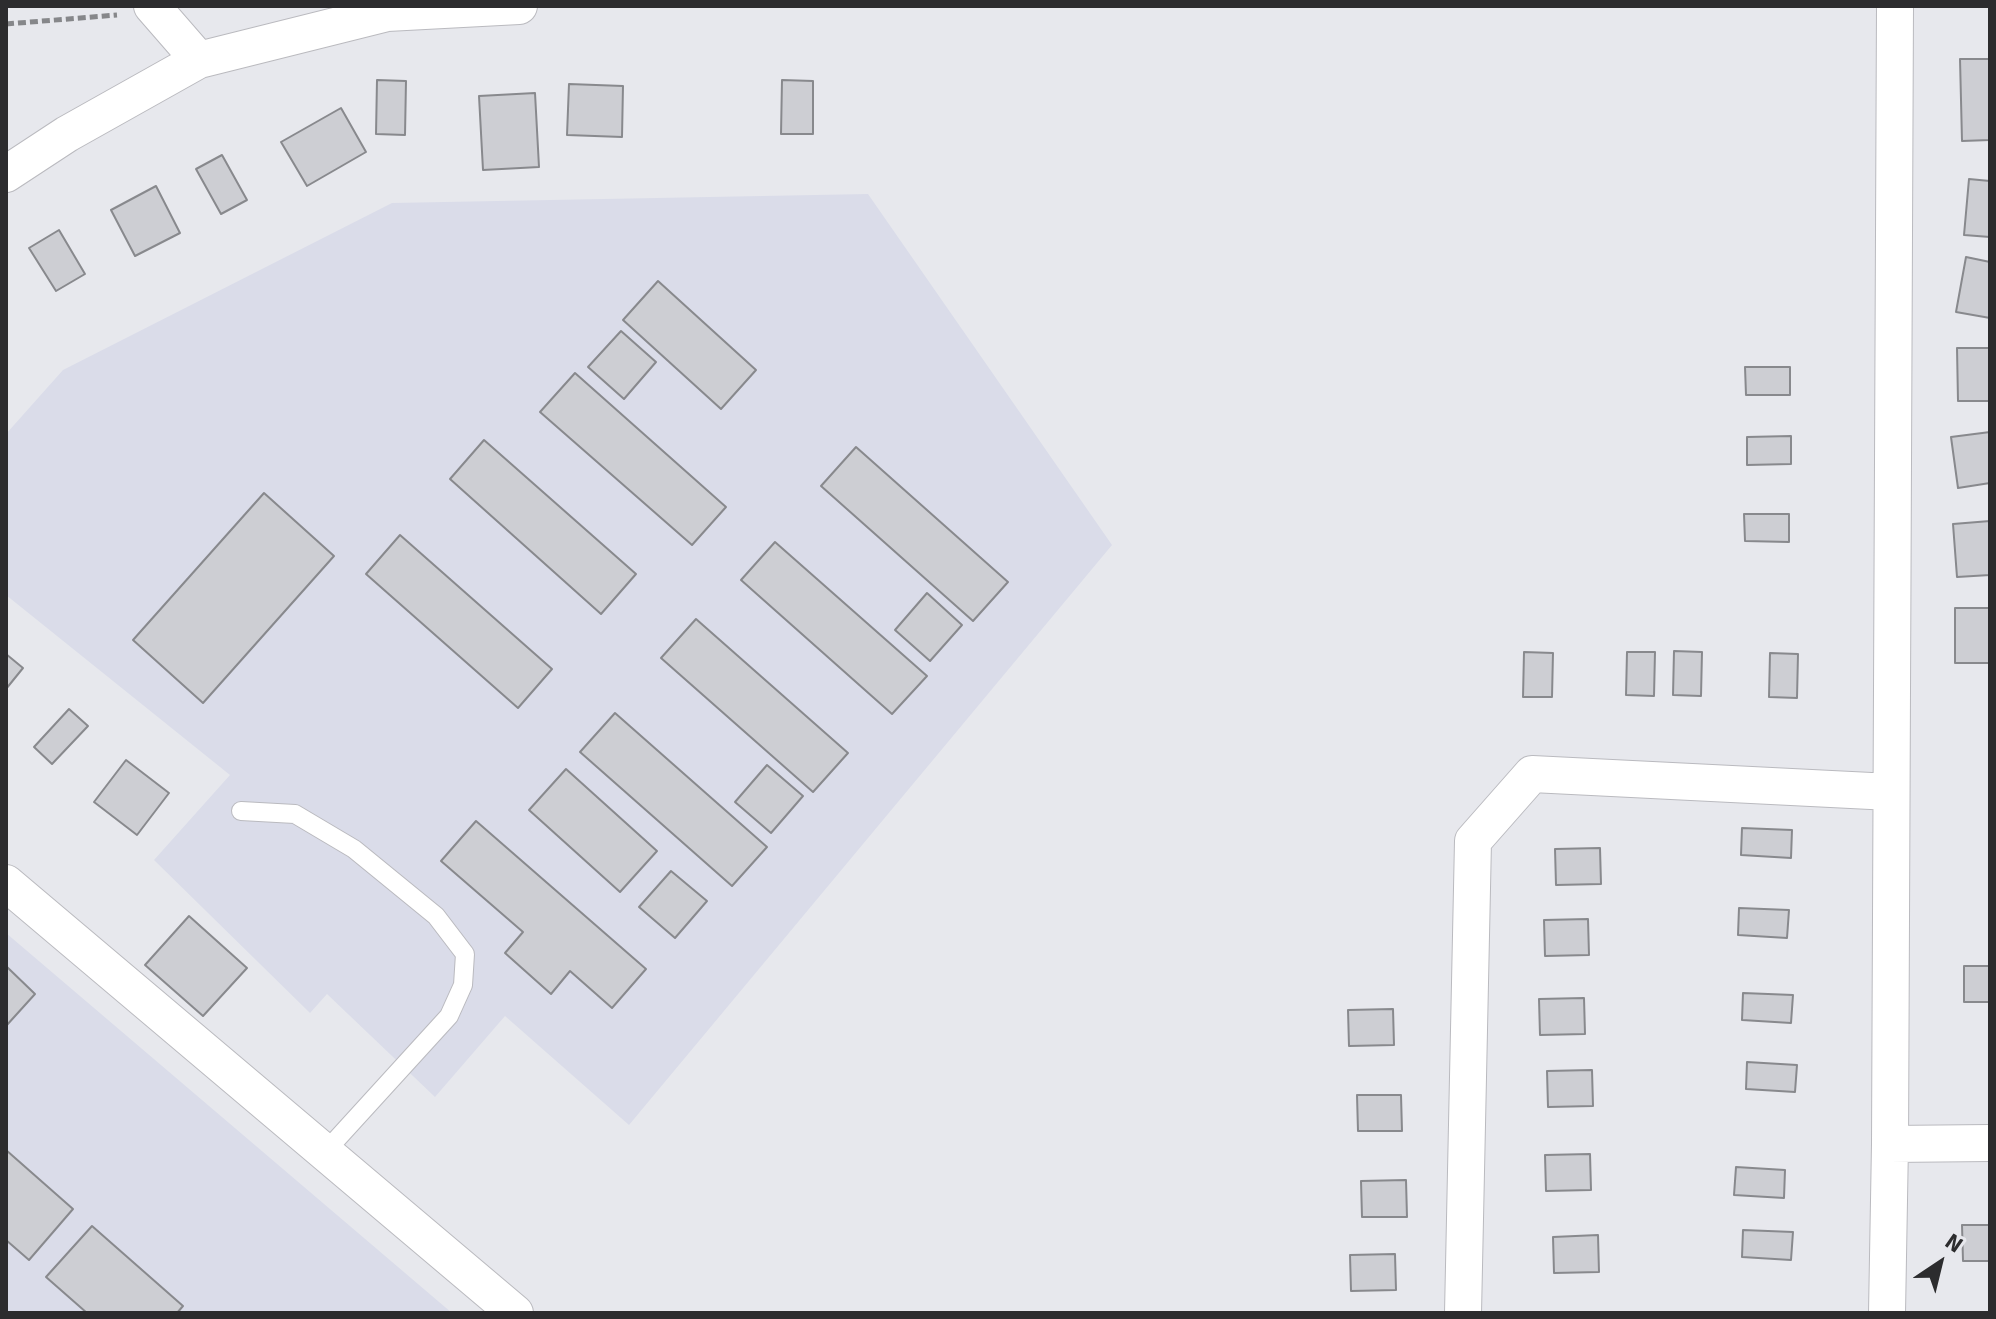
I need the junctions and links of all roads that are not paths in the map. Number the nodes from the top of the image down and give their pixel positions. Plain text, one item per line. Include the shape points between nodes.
1 (519, 6) edge
2 (1895, 6) edge
3 (154, 9) edge
4 (199, 60) junction
5 (6, 174) edge
6 (1891, 792) junction
7 (241, 811) dead end
8 (6, 883) edge
9 (1990, 1143) edge
10 (1890, 1144) junction
11 (325, 1152) junction
12 (515, 1313) edge
13 (1463, 1313) edge
14 (1887, 1313) edge

1 - 4 street via 387,13
2 - 6 street
3 - 4 street
4 - 5 street
6 - 10 street
6 - 13 street via 1532,774 1473,841
7 - 11 lane via 295,814 354,849 436,916 465,954 463,985 449,1016
8 - 11 street
9 - 10 street
10 - 14 street
11 - 12 street

